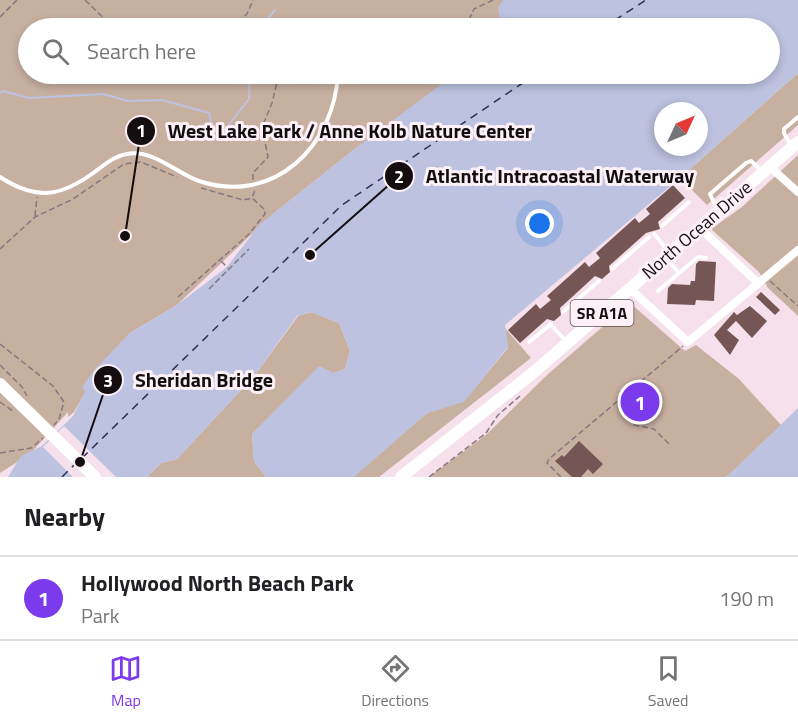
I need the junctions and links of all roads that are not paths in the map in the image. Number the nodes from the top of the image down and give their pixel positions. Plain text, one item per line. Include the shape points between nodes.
1 (337, 84) edge
2 (798, 117) edge
3 (795, 145) edge
4 (767, 169) junction
5 (0, 177) edge
6 (797, 190) edge
7 (689, 202) dead end
8 (718, 212) junction
9 (662, 226) dead end
10 (700, 228) junction
11 (798, 250) edge
12 (668, 256) junction
13 (706, 258) dead end
14 (612, 269) dead end
15 (679, 273) junction
16 (599, 281) dead end
17 (758, 283) junction
18 (629, 291) junction
19 (658, 291) dead end
20 (563, 312) dead end
21 (529, 342) dead end
22 (567, 343) junction
23 (0, 384) edge
24 (95, 477) edge
25 (401, 477) edge

1 - 5 lane via 326,125 315,143 294,166 254,184 209,184 148,156 128,153 58,193 38,194
2 - 3 lane via 784,129
3 - 4 main road, North Ocean Drive / SR A1A
4 - 6 street
4 - 8 main road, North Ocean Drive / SR A1A
4 - 8 lane via 751,161 719,186 710,194
7 - 9 lane
8 - 10 main road, North Ocean Drive / SR A1A
10 - 12 main road, North Ocean Drive / SR A1A
10 - 17 street
11 - 17 street
12 - 14 lane via 652,236
12 - 15 lane
12 - 18 main road, North Ocean Drive / SR A1A
13 - 15 lane via 698,257
15 - 19 lane
16 - 20 lane
17 - 18 street via 688,342
18 - 22 main road, North Ocean Drive / SR A1A
21 - 22 lane via 550,324
22 - 25 main road, North Ocean Drive / SR A1A
23 - 24 main road

